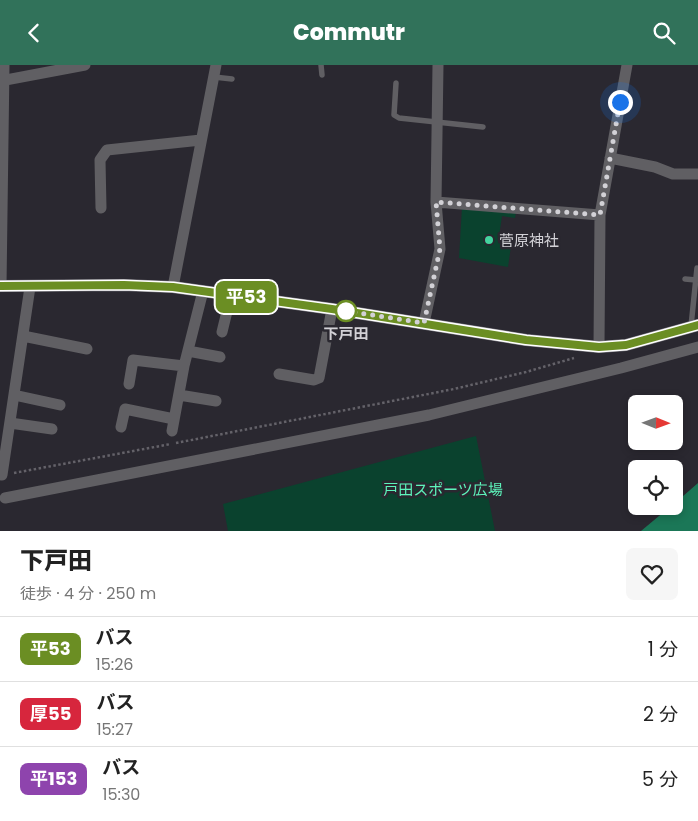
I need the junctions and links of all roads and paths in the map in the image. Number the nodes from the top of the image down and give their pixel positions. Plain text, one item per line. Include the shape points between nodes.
1 (4, 65) edge
2 (85, 65) edge
3 (216, 65) edge
4 (321, 65) edge
5 (438, 65) edge
6 (628, 65) edge
7 (322, 75) dead end
8 (214, 77) junction
9 (232, 79) dead end
10 (2, 80) edge
11 (396, 83) dead end
12 (437, 123) junction
13 (483, 127) dead end
14 (201, 140) junction
15 (610, 158) junction
16 (698, 174) edge
17 (436, 202) junction
18 (101, 208) dead end
19 (600, 215) junction
20 (697, 268) dead end
21 (685, 279) dead end
22 (696, 280) junction
23 (0, 286) edge
24 (30, 287) junction
25 (173, 287) junction
26 (203, 291) junction
27 (231, 295) junction
28 (332, 309) junction
29 (424, 323) junction
30 (695, 326) edge
31 (222, 332) dead end
32 (23, 336) junction
33 (599, 347) junction
34 (698, 347) edge
35 (87, 349) dead end
36 (188, 351) junction
37 (579, 356) dead end
38 (220, 357) dead end
39 (184, 366) junction
40 (279, 374) dead end
41 (127, 376) dead end
42 (14, 395) junction
43 (179, 395) junction
44 (216, 401) dead end
45 (60, 405) dead end
46 (174, 419) junction
47 (10, 423) junction
48 (121, 427) dead end
49 (52, 429) dead end
50 (172, 431) dead end
51 (2, 475) joint
52 (5, 498) dead end

1 - 10 street
2 - 10 street
3 - 8 street
4 - 7 lane
5 - 12 street
6 - 15 street
8 - 9 lane
8 - 14 street
10 - 23 street
11 - 12 lane via 394,115
12 - 13 lane
12 - 17 street
14 - 18 street via 107,150 100,160
14 - 25 street
15 - 16 street via 673,174
15 - 19 street
17 - 19 street
17 - 29 street via 440,249
19 - 33 street
20 - 22 lane
21 - 22 lane
22 - 30 lane
23 - 24 street
24 - 25 street
24 - 32 street
25 - 26 street
26 - 27 street
26 - 36 street
27 - 28 street
27 - 31 street
28 - 29 street
28 - 40 street via 319,378
29 - 33 street via 526,340
30 - 33 street via 626,345
32 - 35 street via 73,351
32 - 42 street
34 - 52 street via 429,415
36 - 38 street
36 - 39 street
37 - 51 path via 526,372 383,404
39 - 41 street via 133,360
39 - 43 street
42 - 45 street
42 - 47 street
43 - 44 street
43 - 46 street
46 - 48 street via 125,409
46 - 50 street
47 - 49 street
47 - 51 street

